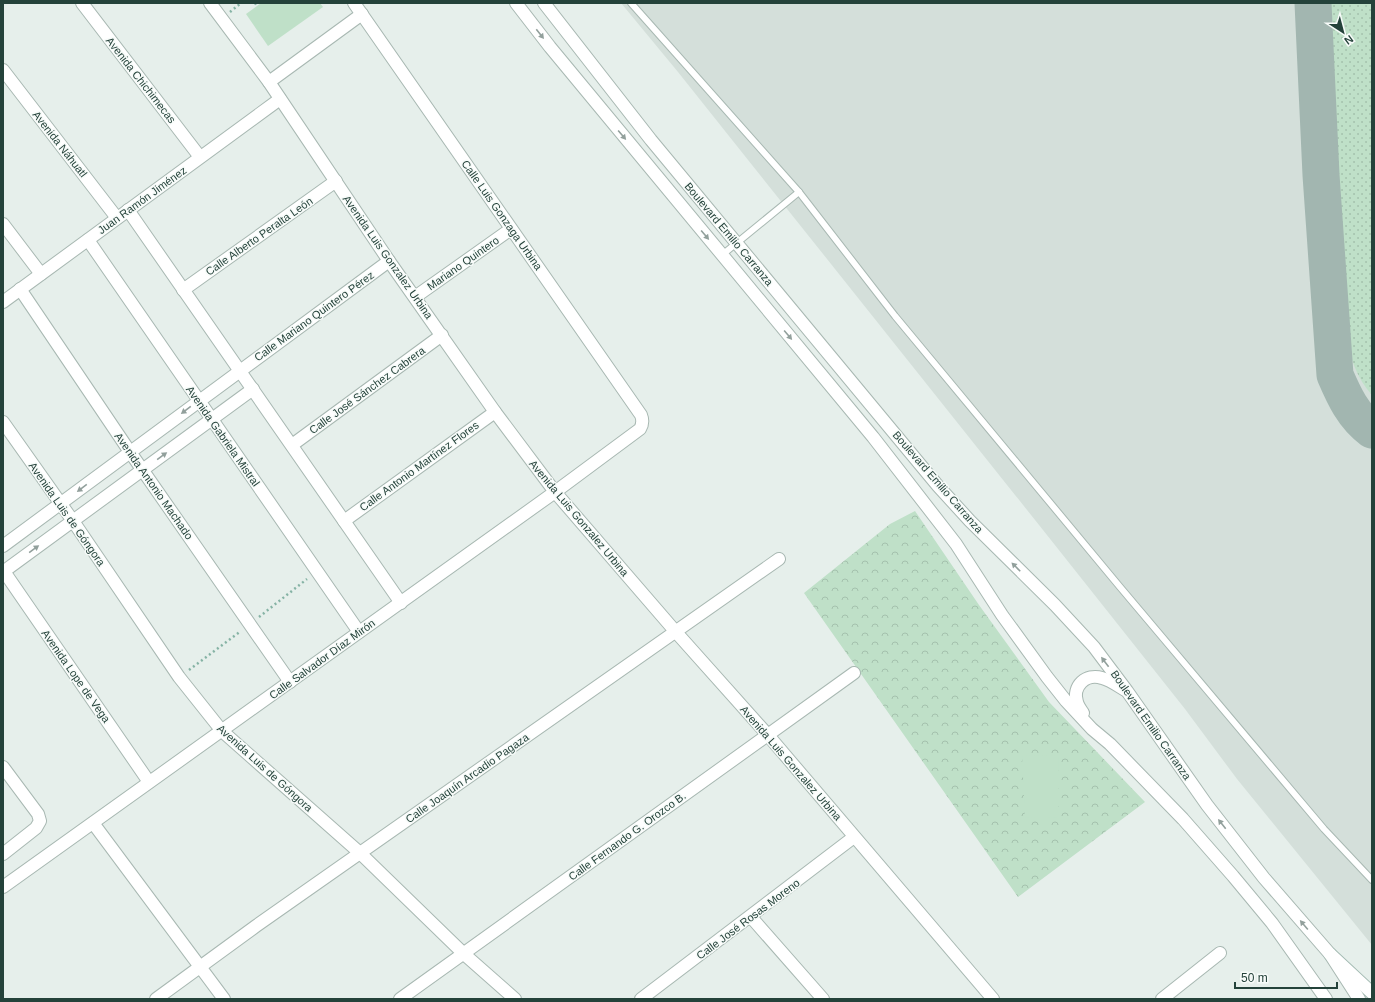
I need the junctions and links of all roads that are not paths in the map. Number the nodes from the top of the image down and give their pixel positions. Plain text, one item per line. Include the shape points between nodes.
1 (82, 3) edge
2 (210, 3) edge
3 (354, 3) edge
4 (516, 3) edge
5 (544, 3) edge
6 (631, 3) edge
7 (362, 14) junction
8 (3, 70) edge
9 (269, 82) junction
10 (280, 99) junction
11 (200, 157) junction
12 (336, 181) junction
13 (798, 192) junction
14 (128, 210) junction
15 (117, 218) junction
16 (3, 224) edge
17 (512, 229) junction
18 (88, 240) junction
19 (737, 243) junction
20 (722, 255) junction
21 (389, 261) junction
22 (41, 274) junction
23 (20, 289) junction
24 (183, 290) junction
25 (415, 297) junction
26 (3, 302) edge
27 (442, 335) junction
28 (240, 370) junction
29 (253, 389) junction
30 (199, 401) junction
31 (495, 412) junction
32 (212, 419) junction
33 (3, 422) edge
34 (640, 429) joint
35 (292, 445) junction
36 (130, 452) junction
37 (142, 470) junction
38 (555, 492) junction
39 (60, 504) junction
40 (344, 520) junction
41 (73, 521) junction
42 (3, 546) edge
43 (779, 559) dead end
44 (3, 571) edge
45 (401, 603) junction
46 (359, 632) junction
47 (675, 632) junction
48 (854, 673) dead end
49 (290, 682) junction
50 (1128, 691) junction
51 (1092, 729) junction
52 (222, 731) junction
53 (767, 734) junction
54 (3, 767) edge
55 (149, 782) junction
56 (92, 823) junction
57 (854, 837) junction
58 (360, 853) junction
59 (3, 854) edge
60 (1372, 880) edge
61 (3, 887) edge
62 (751, 917) junction
63 (1220, 953) dead end
64 (464, 954) junction
65 (1330, 954) junction
66 (200, 966) junction
67 (1372, 993) edge
68 (156, 999) edge
69 (224, 999) edge
70 (400, 999) edge
71 (514, 999) edge
72 (641, 999) edge
73 (823, 999) edge
74 (994, 999) edge
75 (1162, 999) edge
76 (1326, 999) edge
77 (1359, 999) edge

1 - 11 street, Avenida Chichimecas
2 - 9 street, Avenida Luis Gonzalez Urbina
3 - 7 street, Calle Luis Gonzaga Urbina
4 -> 20 street, Boulevard Emilio Carranza
5 - 19 street, Boulevard Emilio Carranza
6 - 13 lane
7 - 9 street
7 - 17 street, Calle Luis Gonzaga Urbina
8 - 15 street, Avenida Náhuatl
9 - 10 street, Avenida Luis Gonzalez Urbina
10 - 11 street, Juan Ramón Jiménez
10 - 12 street, Avenida Luis Gonzalez Urbina
11 - 14 street, Juan Ramón Jiménez
12 - 21 street, Avenida Luis Gonzalez Urbina
12 - 24 street, Calle Alberto Peralta León
13 - 19 lane
13 - 60 lane via 895,316 1120,587 1324,829
14 - 15 street, Juan Ramón Jiménez
14 - 24 street
15 - 18 street, Juan Ramón Jiménez
16 - 22 street
17 - 25 street, Mariano Quintero
17 - 34 street, Calle Luis Gonzaga Urbina via 643,419
18 - 22 street, Juan Ramón Jiménez
18 - 30 street, Avenida Gabriela Mistral
19 - 20 lane
50 -> 19 street, Boulevard Emilio Carranza via 1094,647 938,486
20 -> 51 street, Boulevard Emilio Carranza via 873,437 951,537 1047,677
21 - 25 street, Avenida Luis Gonzalez Urbina
21 - 28 street, Calle Mariano Quintero Pérez
22 - 23 street, Juan Ramón Jiménez
23 - 26 street, Juan Ramón Jiménez
23 - 36 street, Avenida Antonio Machado
24 - 28 street
25 - 27 street, Avenida Luis Gonzalez Urbina
27 - 31 street, Avenida Luis Gonzalez Urbina
27 - 35 street, Calle José Sánchez Cabrera
28 - 29 street
28 - 30 street, Calle Mariano Quintero Pérez
29 - 32 street
29 - 35 street
30 - 32 street, Avenida Gabriela Mistral
30 -> 36 street, Calle Mariano Quintero Pérez
31 - 38 street, Avenida Luis Gonzalez Urbina
31 - 40 street, Calle Antonio Martínez Flores
37 -> 32 street
32 - 46 street, Avenida Gabriela Mistral
33 - 39 street, Avenida Luis de Góngora
34 - 38 street, Calle Salvador Díaz Mirón
35 - 40 street
36 - 37 street, Avenida Antonio Machado
36 -> 39 street, Calle Mariano Quintero Pérez
37 - 41 street
37 - 49 street, Avenida Antonio Machado
38 - 45 street, Calle Salvador Díaz Mirón
38 - 47 street, Avenida Luis Gonzalez Urbina
39 - 41 street, Avenida Luis de Góngora
39 - 42 street, Calle Mariano Quintero Pérez
40 - 45 street
44 -> 41 street
41 - 52 street, Avenida Luis de Góngora via 179,677
43 - 47 street, Calle Joaquín Arcadio Pagaza
44 - 55 street, Avenida Lope de Vega
45 - 46 street, Calle Salvador Díaz Mirón
46 - 49 street, Calle Salvador Díaz Mirón
47 - 53 street, Avenida Luis Gonzalez Urbina
47 - 58 street, Calle Joaquín Arcadio Pagaza
48 - 53 street, Calle Fernando G. Orozco B.
49 - 52 street, Calle Salvador Díaz Mirón
50 - 51 street via 1102,678 1085,679 1078,685 1077,702
65 -> 50 street, Boulevard Emilio Carranza via 1264,878 1207,805
51 - 76 street, Boulevard Emilio Carranza via 1183,819 1233,876 1272,923
52 - 55 street, Calle Salvador Díaz Mirón
52 - 58 street, Avenida Luis de Góngora
53 - 57 street, Avenida Luis Gonzalez Urbina
53 - 64 street, Calle Fernando G. Orozco B.
54 - 59 street via 38,814 40,821 36,828
55 - 56 street, Calle Salvador Díaz Mirón
56 - 61 street, Calle Salvador Díaz Mirón
56 - 66 street
57 - 62 street, Calle José Rosas Moreno
57 - 74 street, Avenida Luis Gonzalez Urbina
58 - 64 street, Avenida Luis de Góngora
58 - 66 street, Calle Joaquín Arcadio Pagaza
62 - 72 street, Calle José Rosas Moreno
62 - 73 street
63 - 75 street
64 - 70 street, Calle Fernando G. Orozco B.
64 - 71 street, Avenida Luis de Góngora
65 - 67 street
65 - 77 street, Boulevard Emilio Carranza
66 - 68 street, Calle Joaquín Arcadio Pagaza
66 - 69 street

